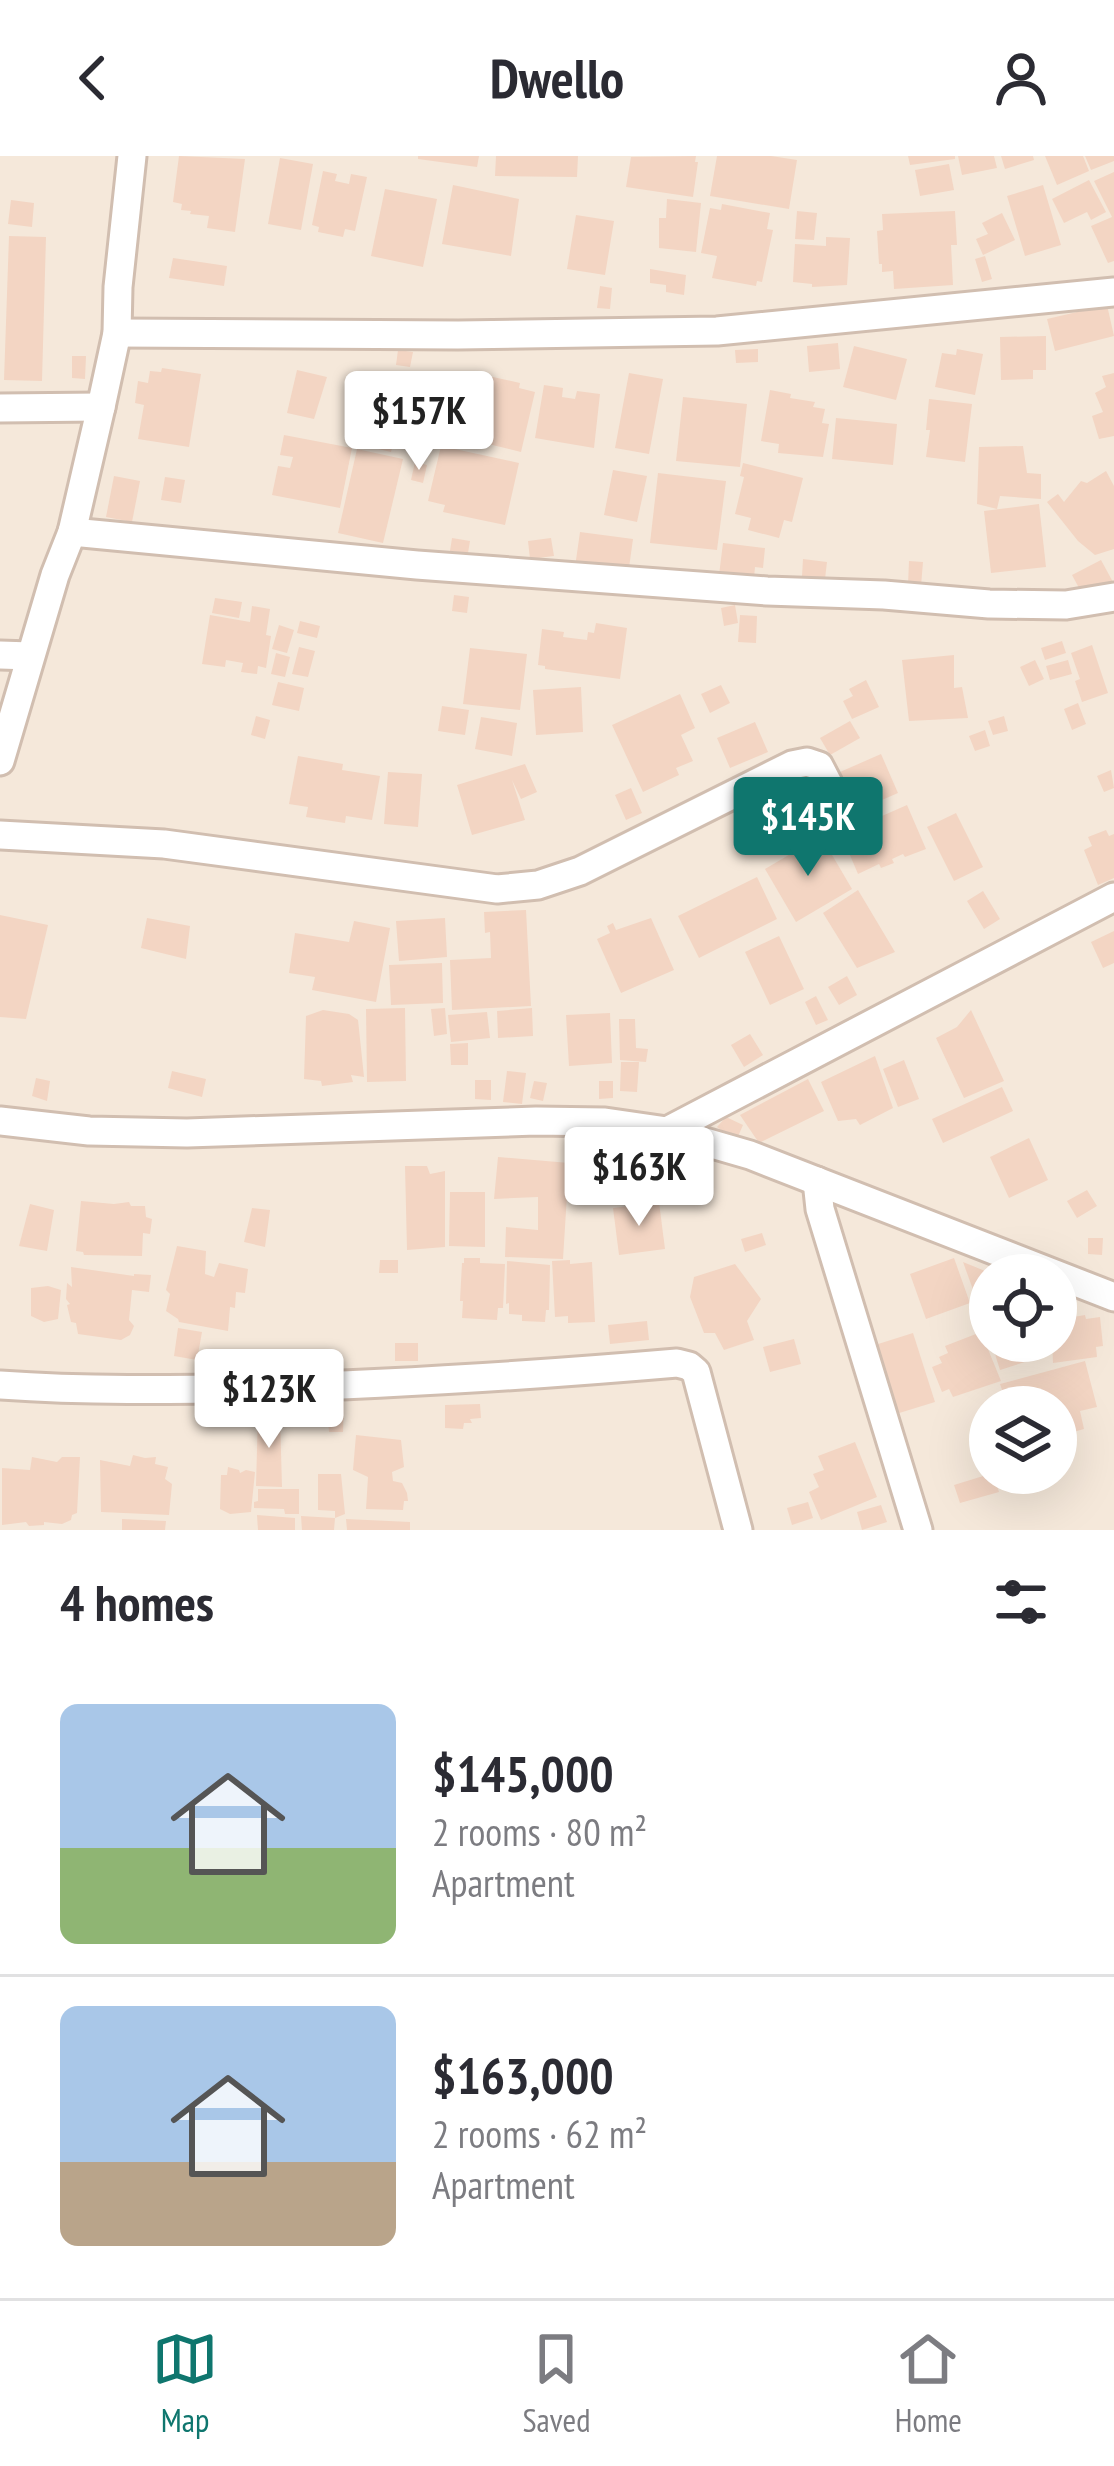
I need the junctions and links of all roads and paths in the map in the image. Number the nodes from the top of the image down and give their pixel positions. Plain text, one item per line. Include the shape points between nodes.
1 (132, 156) edge
2 (1114, 292) edge
3 (116, 333) junction
4 (101, 407) junction
5 (0, 408) edge
6 (72, 532) junction
7 (1114, 597) edge
8 (0, 655) edge
9 (30, 656) junction
10 (0, 761) edge
11 (844, 814) dead end
12 (0, 835) edge
13 (1114, 897) edge
14 (0, 1120) edge
15 (668, 1131) junction
16 (817, 1181) junction
17 (1113, 1300) edge
18 (0, 1385) edge
19 (738, 1530) edge
20 (918, 1530) edge

1 - 3 street
2 - 3 street via 717,331
3 - 4 street
4 - 5 street
4 - 6 street
6 - 7 street via 767,591 989,604
6 - 9 street
8 - 9 street
9 - 10 street
11 - 12 street via 819,766 792,765 580,871 496,889 164,844
13 - 15 street
14 - 15 street via 168,1133 536,1120
15 - 16 street
16 - 17 street
16 - 20 street
18 - 19 street via 328,1386 677,1363 697,1372

